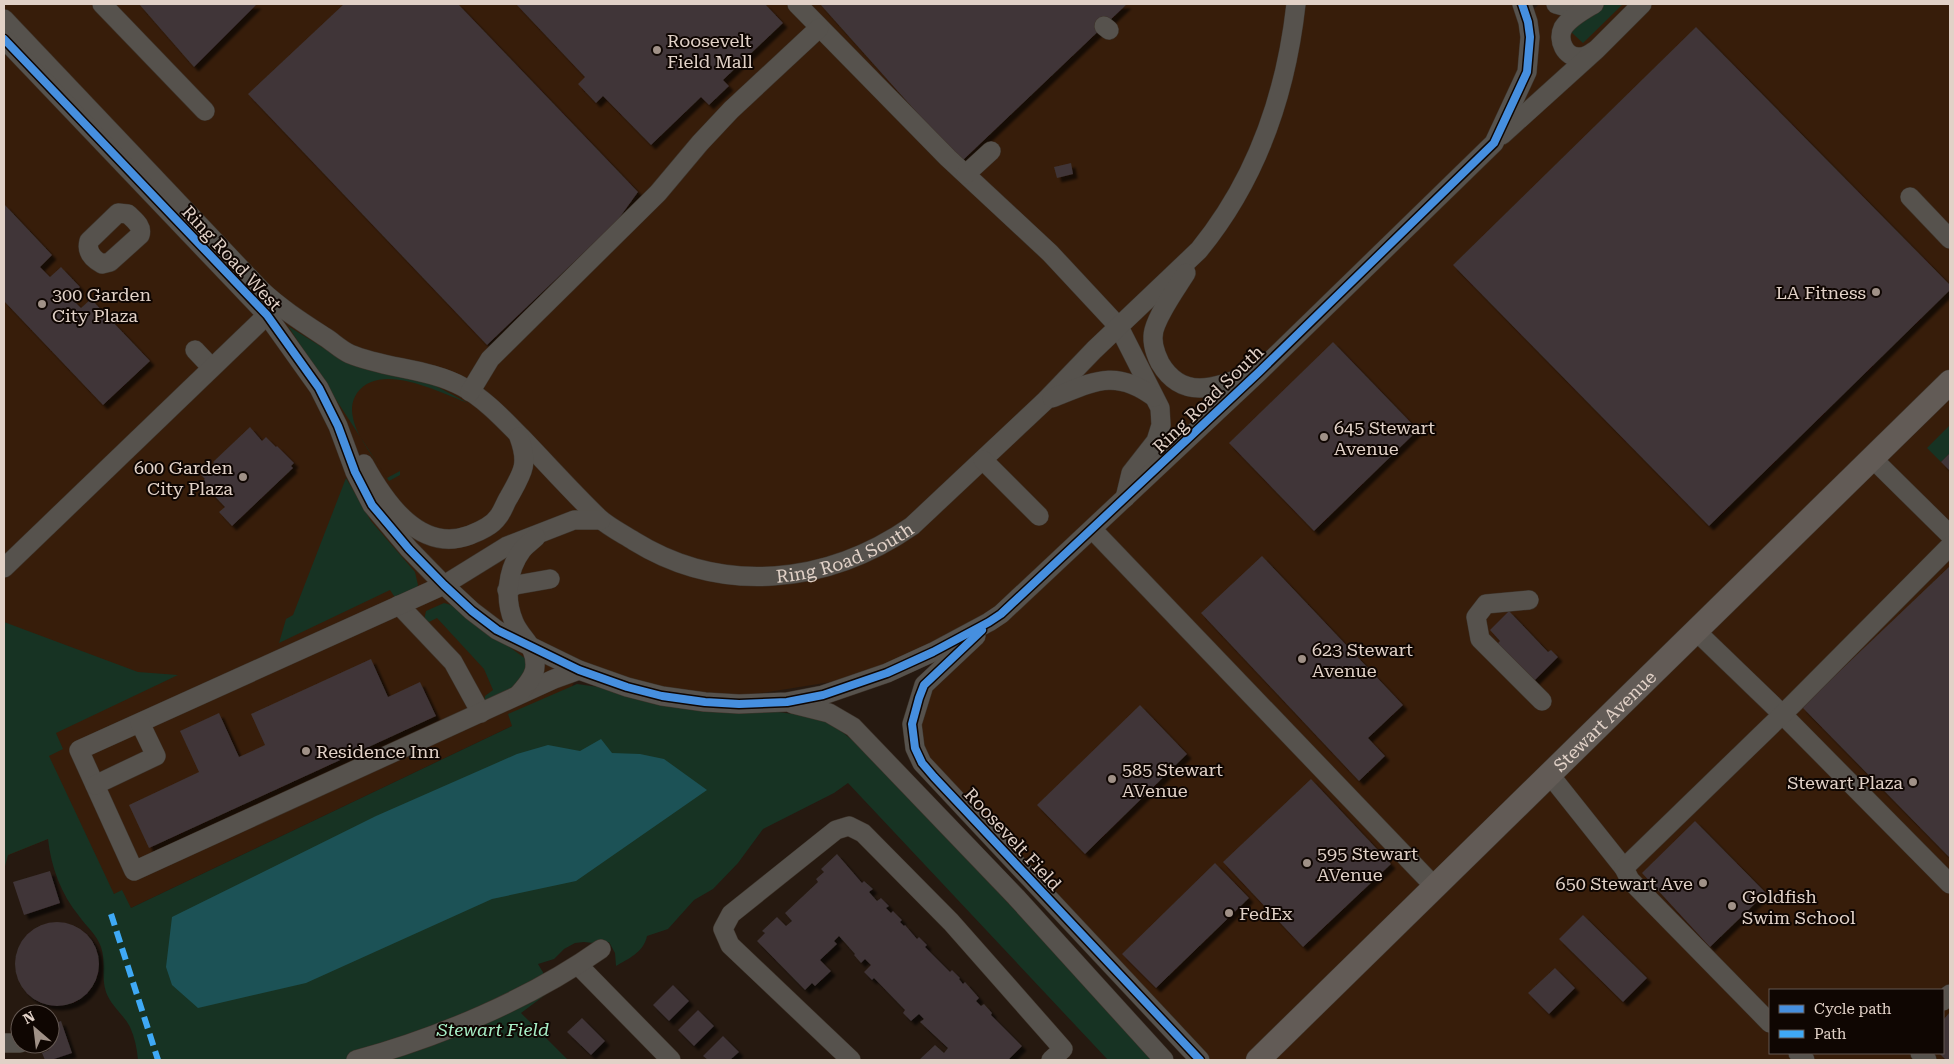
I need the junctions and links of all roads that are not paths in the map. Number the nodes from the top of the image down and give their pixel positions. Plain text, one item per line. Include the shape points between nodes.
1 (102, 4) edge
2 (797, 4) edge
3 (1296, 4) edge
4 (1522, 4) edge
5 (1556, 4) edge
6 (1585, 4) edge
7 (1594, 4) edge
8 (1642, 4) edge
9 (4, 19) edge
10 (819, 28) junction
11 (4, 41) edge
12 (1596, 50) junction
13 (205, 111) dead end
14 (1494, 143) junction
15 (991, 151) dead end
16 (966, 174) junction
17 (1910, 197) dead end
18 (155, 198) junction
19 (133, 219) dead end
20 (1950, 239) edge
21 (1199, 250) junction
22 (267, 315) junction
23 (1119, 327) junction
24 (195, 350) dead end
25 (211, 367) junction
26 (1258, 372) junction
27 (1950, 383) edge
28 (470, 392) junction
29 (1155, 398) junction
30 (1046, 401) junction
31 (338, 426) junction
32 (518, 435) junction
33 (1872, 459) junction
34 (983, 460) junction
35 (1126, 498) junction
36 (1039, 516) dead end
37 (601, 520) junction
38 (1092, 529) junction
39 (543, 531) junction
40 (1950, 535) edge
41 (1950, 546) edge
42 (4, 568) edge
43 (550, 579) dead end
44 (444, 585) junction
45 (507, 590) junction
46 (1529, 600) dead end
47 (399, 605) junction
48 (989, 622) junction
49 (1696, 631) junction
50 (532, 647) junction
51 (579, 670) junction
52 (517, 696) junction
53 (1542, 701) dead end
54 (787, 702) junction
55 (481, 713) junction
56 (1782, 714) junction
57 (140, 723) junction
58 (1550, 775) junction
59 (95, 785) junction
60 (1624, 868) junction
61 (1950, 884) edge
62 (1435, 888) junction
63 (601, 949) dead end
64 (578, 965) junction
65 (1769, 1022) edge
66 (356, 1060) edge
67 (671, 1060) edge
68 (852, 1060) edge
69 (1051, 1060) edge
70 (1164, 1060) edge
71 (1200, 1060) edge
72 (1258, 1060) edge

1 - 13 street
2 - 10 street
3 - 21 street, Ring Road South via 1286,66 1268,132 1236,199
4 - 14 street, Ring Road South via 1530,37 1527,72
5 - 6 street via 1567,7
7 - 12 street via 1568,22 1561,36 1563,47 1574,56 1583,57
8 - 12 street
9 - 28 street, Ring Road West via 278,306 349,353 424,373
10 - 16 street
10 - 28 street via 731,110 658,193 490,359
11 - 18 street, Ring Road West
12 - 14 street
14 - 26 street, Ring Road South
15 - 16 street
16 - 23 street via 1050,253
17 - 20 street
18 - 19 street
18 - 22 street, Ring Road West
21 - 23 street, Ring Road South
21 - 26 street via 1156,324 1153,338 1157,357 1170,375 1193,388 1218,387
22 - 25 street
22 - 31 street, Ring Road West via 319,388
23 - 29 street
23 - 30 street, Ring Road South
24 - 25 street
25 - 42 street
26 - 35 street, Ring Road South
27 - 33 main road, Stewart Avenue
28 - 32 street, Ring Road West via 496,411
29 - 30 street via 1135,384 1111,379
29 - 35 street via 1160,408 1161,425 1156,441 1132,473
30 - 34 street, Ring Road South
31 - 32 street via 401,517 421,532 445,540 483,530 498,518 521,476 525,452
31 - 44 street, Ring Road West via 355,472 372,505
32 - 37 street, Ring Road West
33 - 40 street
33 - 49 main road, Stewart Avenue
34 - 36 street
34 - 37 street, Ring Road South via 912,526 893,539 866,554 833,566 782,576 718,574 679,563 652,552
35 - 38 street, Ring Road South
37 - 39 street via 574,520
38 - 48 street, Ring Road South
38 - 62 street
39 - 44 street via 507,546
39 - 45 street via 523,549
41 - 56 street
43 - 45 street via 516,585
44 - 47 street
44 - 50 street, Ring Road West via 497,630
45 - 50 street via 515,624
46 - 53 street via 1486,604 1476,617 1480,638
47 - 55 street via 453,662
47 - 57 street
48 - 54 street, Ring Road South via 887,672 822,695
48 - 71 street, Roosevelt Field via 970,644 924,685 912,724 915,748 922,763
49 - 56 street
49 - 58 main road, Stewart Avenue
50 - 51 street, Ring Road West
50 - 52 street via 536,667 529,683
51 - 52 street
51 - 54 street, Ring Road West via 662,696 739,704
52 - 55 street
54 - 70 street via 829,713 853,727
55 - 59 street via 134,872
56 - 60 street
56 - 61 street
57 - 59 street via 156,756
57 - 59 street via 79,750
58 - 60 street
58 - 62 main road, Stewart Avenue
60 - 65 street via 1630,880
62 - 72 main road, Stewart Avenue
63 - 64 street
64 - 66 street via 527,994 454,1026
64 - 67 street
68 - 69 street via 730,945 723,929 732,914 836,830 849,826 863,833 951,922 1063,1049

